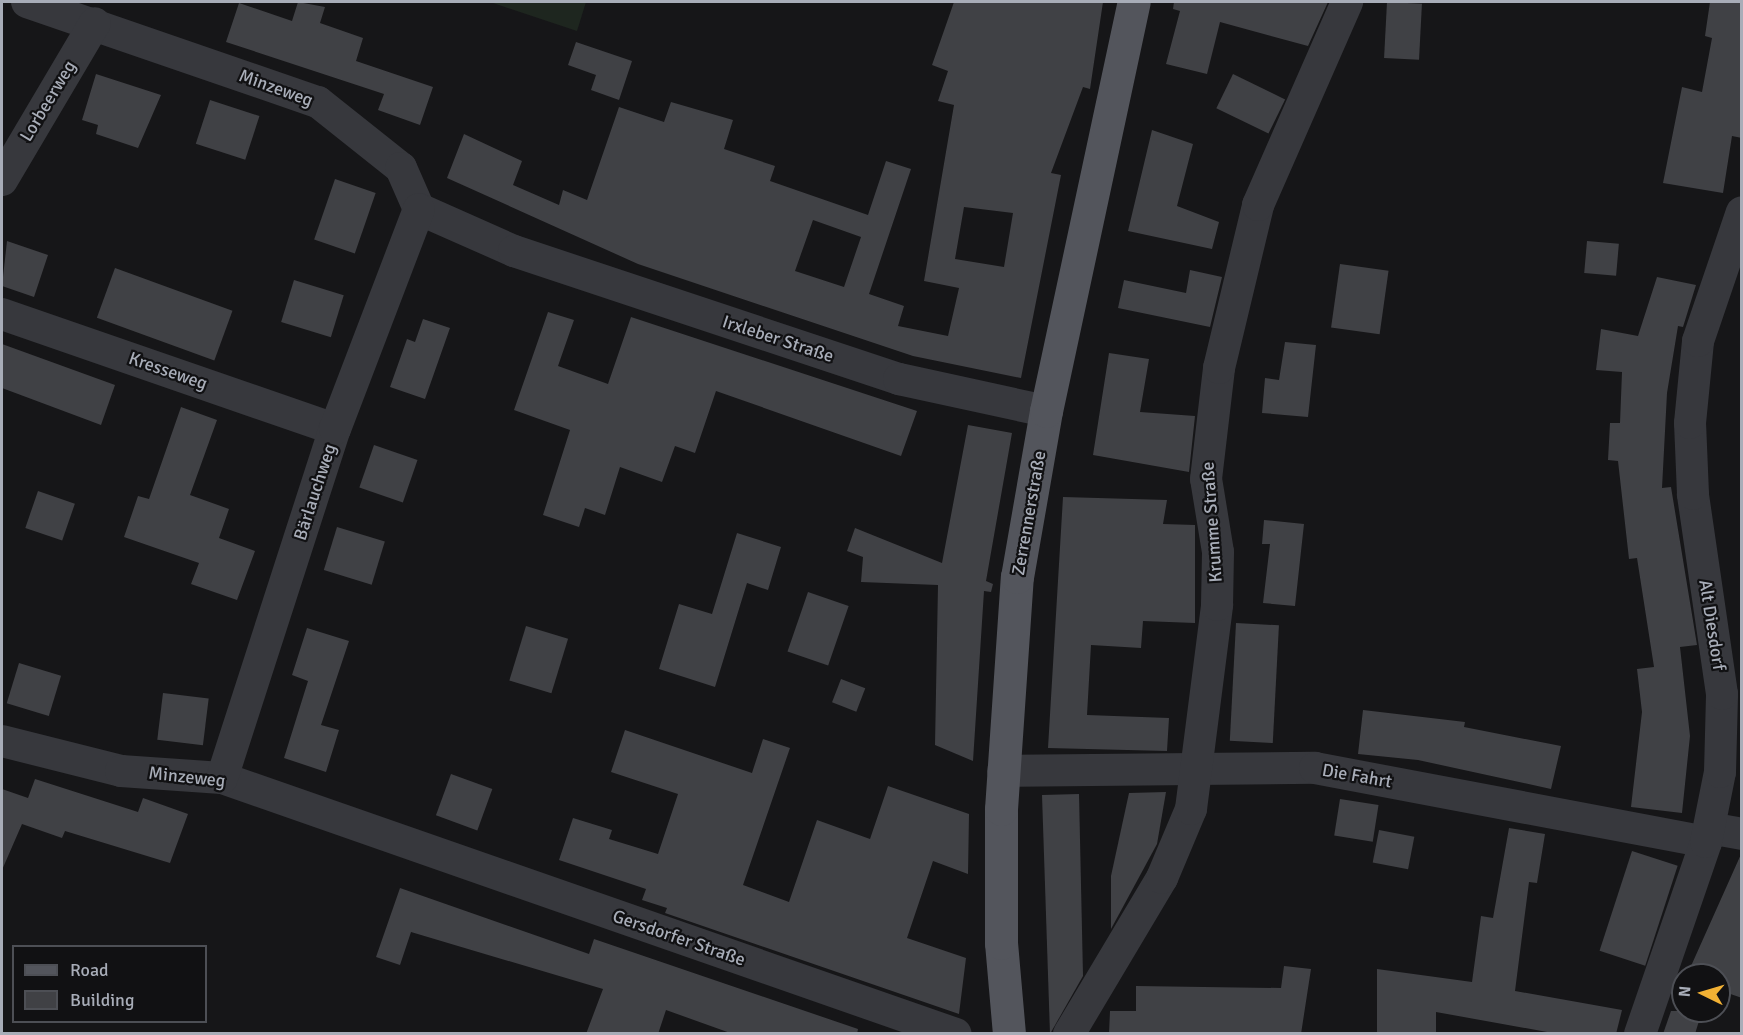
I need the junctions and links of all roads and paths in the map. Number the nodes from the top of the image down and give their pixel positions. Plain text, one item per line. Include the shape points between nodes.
1 (27, 2) edge
2 (1134, 2) edge
3 (1347, 2) edge
4 (95, 23) junction
5 (2, 180) edge
6 (419, 209) junction
7 (1742, 212) edge
8 (2, 314) edge
9 (1047, 411) junction
10 (335, 429) junction
11 (2, 741) edge
12 (1196, 767) junction
13 (1003, 771) junction
14 (222, 778) junction
15 (1742, 834) edge
16 (1707, 835) junction
17 (402, 842) joint
18 (956, 1034) edge
19 (1009, 1034) edge
20 (1069, 1034) edge
21 (1640, 1034) edge

1 - 4 street, Minzeweg
2 - 9 main road, Zerrennerstraße
3 - 12 street, Krumme Straße via 1258,205 1219,368 1206,479 1218,552 1216,615
4 - 5 street, Lorbeerweg
4 - 6 street, Minzeweg via 318,102 400,168
6 - 9 street, Irxleber Straße via 514,251 899,379
6 - 10 street, Bärlauchweg
7 - 16 street, Alt Diesdorf via 1698,341 1690,423 1693,494 1722,694 1720,772
8 - 10 street, Kresseweg
9 - 13 main road, Zerrennerstraße via 1017,577
10 - 14 street, Bärlauchweg
11 - 14 street, Minzeweg via 121,771
12 - 13 street, Die Fahrt
12 - 16 street, Die Fahrt via 1315,768
12 - 20 street, Krumme Straße via 1191,809 1175,851
13 - 19 main road, Zerrennerstraße via 1001,943
14 - 17 street, Minzeweg
15 - 16 street, Die Fahrt
16 - 21 street, Alt Diesdorf
17 - 18 street, Gersdorfer Straße

